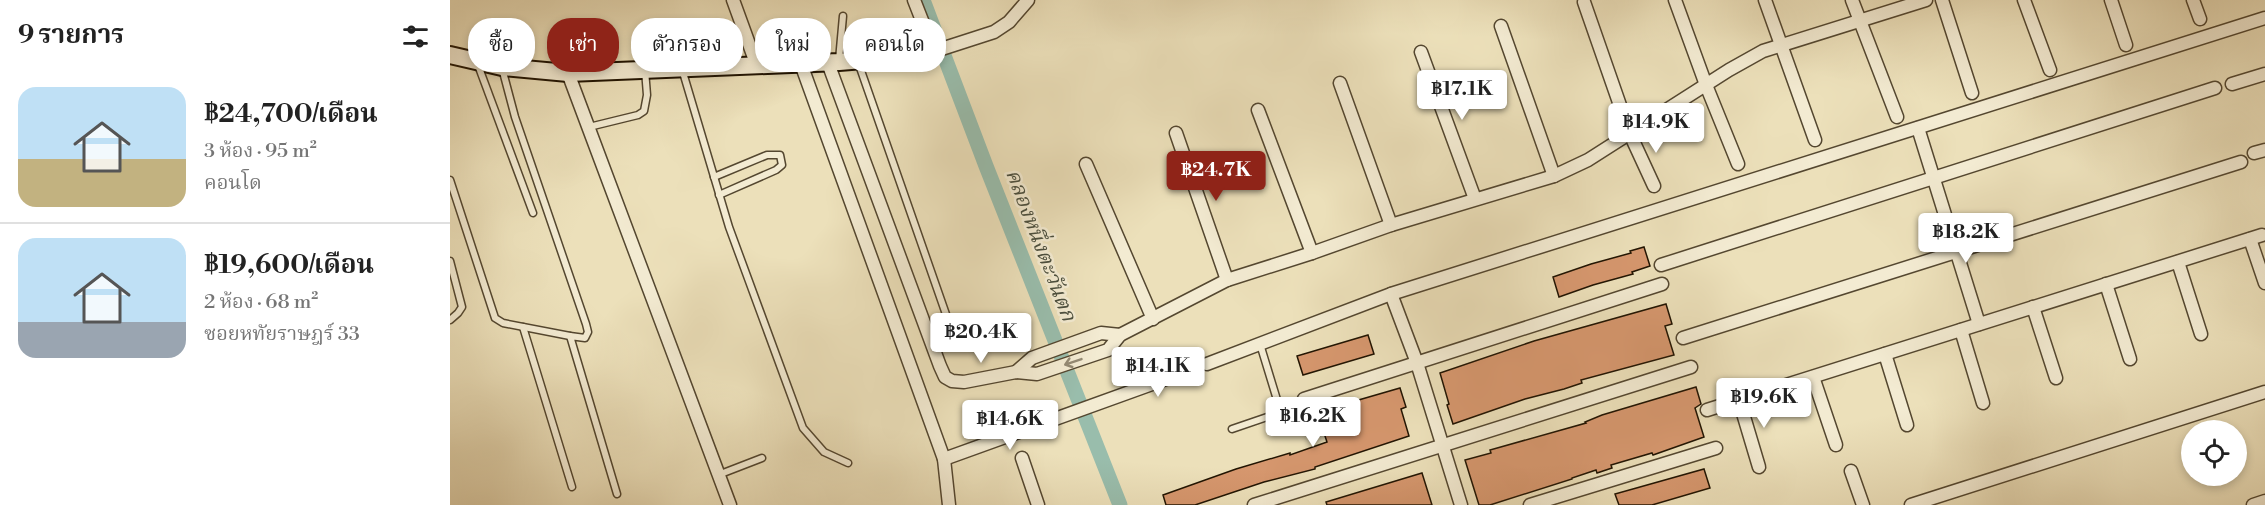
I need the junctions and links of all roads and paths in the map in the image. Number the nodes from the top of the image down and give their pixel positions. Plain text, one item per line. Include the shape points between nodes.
1 (733, 0) edge
2 (915, 0) edge
3 (1028, 0) edge
4 (1675, 0) edge
5 (1765, 0) edge
6 (1852, 0) edge
7 (1926, 0) edge
8 (1941, 0) edge
9 (2024, 0) edge
10 (2111, 0) edge
11 (2193, 0) edge
12 (1584, 2) dead end
13 (843, 16) dead end
14 (921, 18) edge
15 (2265, 18) edge
16 (2200, 19) dead end
17 (1860, 21) junction
18 (1501, 26) dead end
19 (2126, 45) dead end
20 (1781, 46) junction
21 (946, 47) edge
22 (1421, 52) dead end
23 (450, 55) edge
24 (468, 60) edge
25 (755, 60) edge
26 (843, 62) edge
27 (833, 63) junction
28 (2050, 70) dead end
29 (481, 72) edge
30 (503, 72) edge
31 (568, 72) edge
32 (645, 72) edge
33 (683, 72) edge
34 (804, 72) edge
35 (862, 72) edge
36 (2265, 74) edge
37 (1340, 83) dead end
38 (2232, 84) dead end
39 (1706, 85) junction
40 (2215, 88) dead end
41 (1972, 93) dead end
42 (1258, 110) dead end
43 (1896, 117) dead end
44 (589, 127) junction
45 (1918, 128) junction
46 (1176, 133) dead end
47 (1630, 134) junction
48 (1815, 140) dead end
49 (2241, 162) dead end
50 (1086, 164) dead end
51 (1738, 164) dead end
52 (1554, 176) junction
53 (714, 177) junction
54 (1934, 178) junction
55 (450, 180) edge
56 (1654, 186) dead end
57 (719, 195) junction
58 (1475, 199) junction
59 (533, 213) dead end
60 (1391, 225) junction
61 (1957, 252) junction
62 (1312, 253) junction
63 (450, 261) edge
64 (2178, 262) junction
65 (1661, 265) dead end
66 (1227, 280) junction
67 (2265, 283) edge
68 (1662, 284) dead end
69 (2106, 284) junction
70 (1391, 294) junction
71 (2033, 307) junction
72 (1153, 319) junction
73 (450, 320) edge
74 (948, 320) dead end
75 (1979, 324) junction
76 (523, 327) junction
77 (1961, 330) junction
78 (2201, 334) dead end
79 (1120, 335) junction
80 (570, 336) junction
81 (1683, 338) dead end
82 (1260, 344) junction
83 (1885, 354) junction
84 (2130, 359) dead end
85 (1417, 363) junction
86 (1208, 364) tunnel mouth
87 (1691, 367) dead end
88 (1188, 370) tunnel mouth
89 (1016, 372) junction
90 (1813, 376) junction
91 (2055, 378) dead end
92 (2265, 392) edge
93 (1304, 399) dead end
94 (1739, 400) junction
95 (1983, 403) dead end
96 (1707, 410) dead end
97 (1907, 425) dead end
98 (1232, 429) dead end
99 (1442, 444) junction
100 (1836, 446) dead end
101 (1716, 448) dead end
102 (762, 458) dead end
103 (1022, 458) dead end
104 (944, 459) junction
105 (848, 462) dead end
106 (1760, 467) dead end
107 (1851, 471) dead end
108 (718, 475) junction
109 (572, 487) dead end
110 (617, 494) dead end
111 (2265, 501) edge
112 (1861, 504) edge
113 (730, 505) edge
114 (949, 505) edge
115 (1038, 505) edge
116 (1254, 505) edge
117 (1461, 505) edge
118 (1530, 505) edge
119 (1911, 505) edge
120 (2253, 505) edge

1 - 25 street
2 - 14 street
3 - 21 street via 994,32
4 - 39 street
5 - 20 street
6 - 17 street
7 - 17 street
8 - 41 street
9 - 28 street
10 - 19 street
11 - 16 street
12 - 47 street
13 - 27 lane
15 - 45 street
17 - 20 street
17 - 43 street
18 - 52 street
20 - 39 street via 1763,51
20 - 48 street
22 - 58 street
23 - 24 street
26 - 27 street
27 - 89 street via 945,377 964,382
29 - 59 lane
30 - 80 lane via 586,324 585,338
31 - 44 street
32 - 44 lane via 644,111 638,116
33 - 53 lane
34 - 104 street
35 - 74 lane
36 - 38 street
37 - 60 street
39 - 47 street
39 - 51 street
40 - 54 street
42 - 62 street
44 - 108 street
45 - 54 street
45 - 70 street
46 - 66 street
47 - 52 street
47 - 56 street
49 - 61 street
50 - 72 street
52 - 58 street
53 - 57 lane
53 - 57 lane via 767,155 776,153 782,159 776,170
54 - 61 street
54 - 65 street
55 - 76 lane via 495,318
57 - 105 lane via 803,428 824,452
58 - 60 street
60 - 62 street
61 - 75 street
61 - 81 street
62 - 66 street
63 - 73 lane via 462,307
64 - 67 street via 2256,237
64 - 69 street
64 - 78 street
66 - 72 street
68 - 85 street
69 - 71 street
69 - 84 street
70 - 82 street
70 - 85 street
71 - 75 street
71 - 91 street
72 - 79 street
75 - 77 street
76 - 80 lane
76 - 109 lane
77 - 83 street
77 - 95 street
79 - 89 street via 1101,333 1032,358
79 -> 89 street via 1108,350 1037,374
80 - 110 lane
82 - 86 street
82 - 98 lane via 1278,410
83 - 90 street
83 - 97 street
85 - 93 street
85 - 99 street
87 - 99 street
88 - 104 street
90 - 94 street
90 - 100 street
92 - 119 street
94 - 96 street
94 - 106 street
99 - 116 street
99 - 117 street
101 - 118 street
102 - 108 lane
103 - 115 street
104 - 114 street
107 - 112 street
108 - 113 street
111 - 120 street

